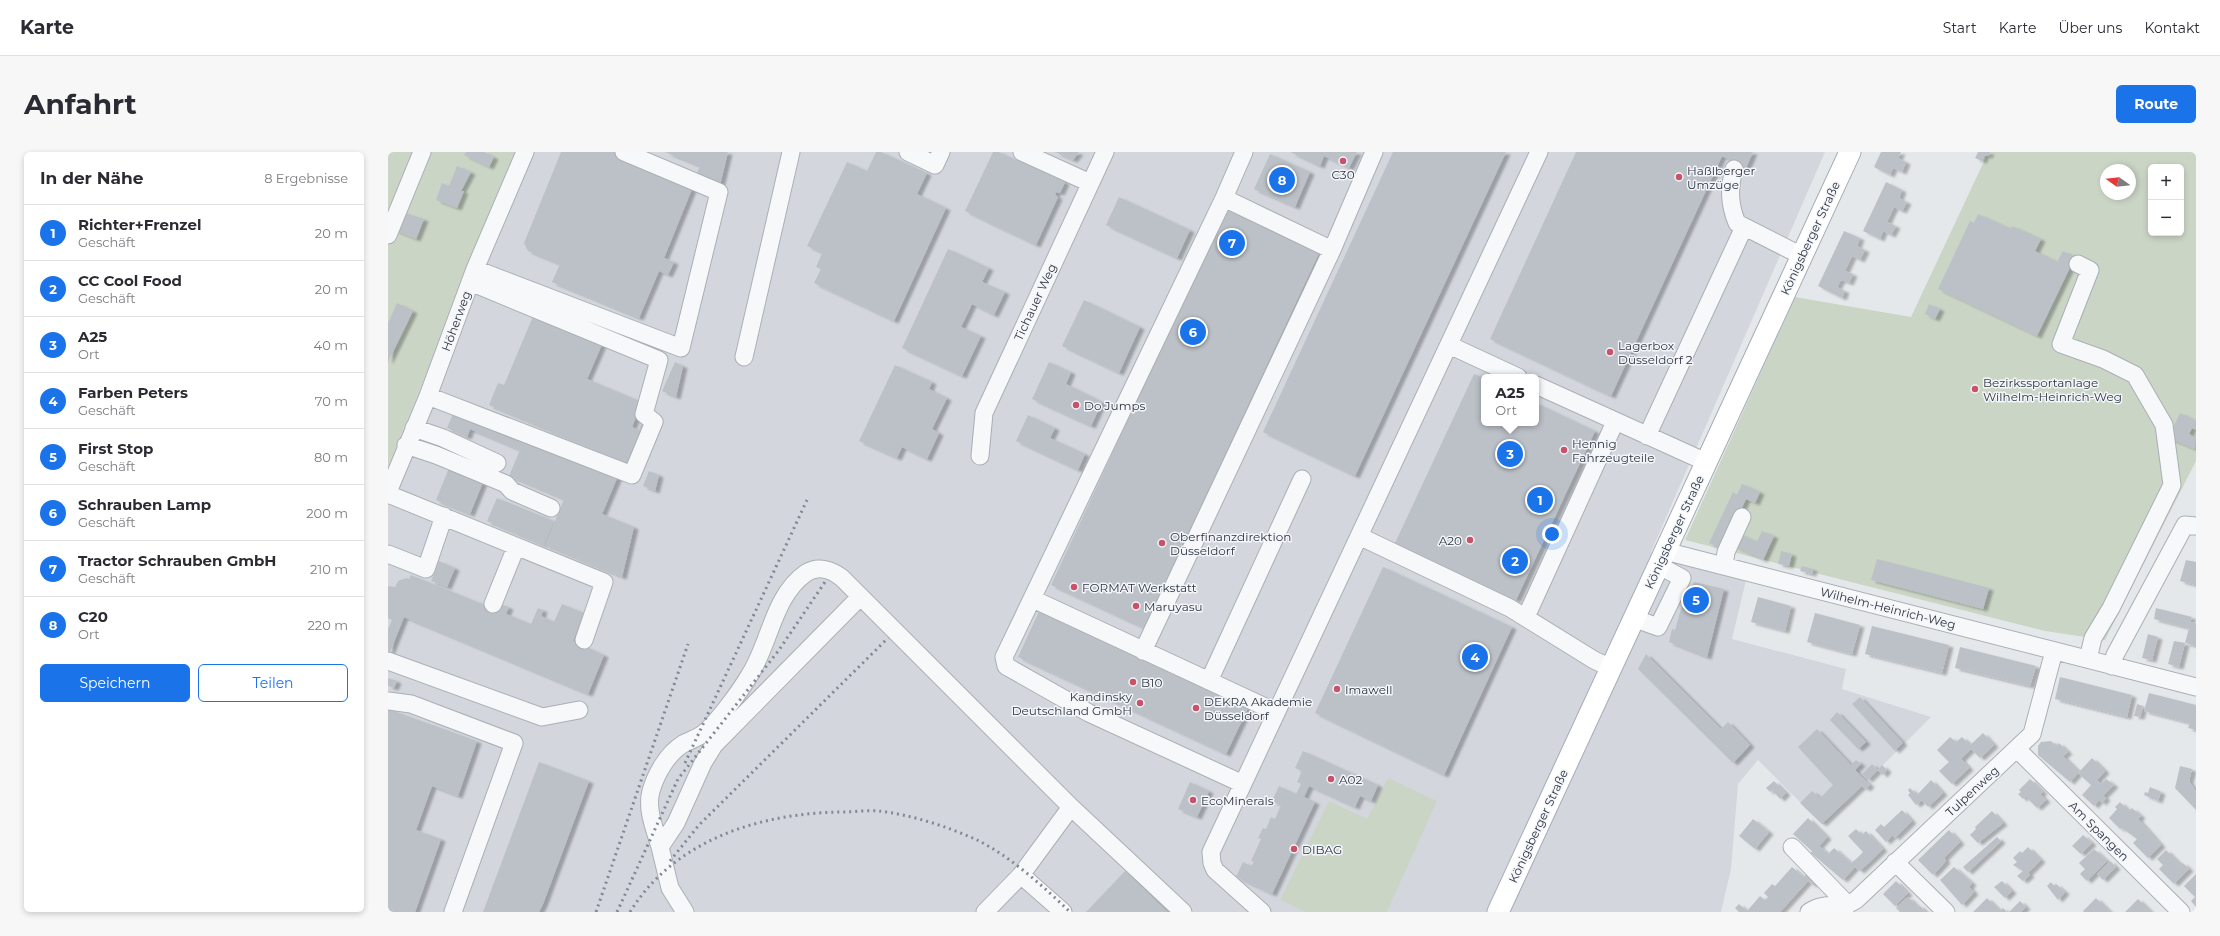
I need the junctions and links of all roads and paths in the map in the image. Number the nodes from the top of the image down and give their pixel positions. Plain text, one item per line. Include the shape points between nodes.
1 (422, 152) edge
2 (525, 152) edge
3 (624, 152) edge
4 (790, 152) edge
5 (908, 152) edge
6 (941, 152) edge
7 (1022, 152) edge
8 (1105, 152) edge
9 (1244, 152) edge
10 (1374, 152) edge
11 (1539, 152) edge
12 (1850, 152) edge
13 (1734, 169) dead end
14 (1090, 184) junction
15 (1224, 198) junction
16 (1744, 227) junction
17 (388, 235) edge
18 (1332, 250) junction
19 (1802, 256) junction
20 (2078, 264) dead end
21 (473, 276) junction
22 (1449, 345) junction
23 (744, 357) dead end
24 (1512, 374) edge
25 (1539, 386) edge
26 (428, 396) junction
27 (1615, 422) junction
28 (414, 428) junction
29 (1647, 436) junction
30 (406, 445) junction
31 (980, 456) dead end
32 (1706, 462) junction
33 (497, 463) dead end
34 (1302, 480) dead end
35 (388, 493) edge
36 (551, 508) dead end
37 (444, 516) junction
38 (1742, 517) dead end
39 (2196, 526) edge
40 (1359, 536) junction
41 (516, 547) junction
42 (388, 554) edge
43 (1662, 558) junction
44 (1724, 566) junction
45 (860, 597) junction
46 (1033, 599) junction
47 (493, 604) dead end
48 (1526, 617) junction
49 (584, 640) dead end
50 (1143, 651) junction
51 (2054, 651) junction
52 (2088, 660) junction
53 (388, 661) edge
54 (2112, 666) junction
55 (1611, 668) junction
56 (1208, 681) junction
57 (2196, 687) edge
58 (388, 701) edge
59 (579, 710) dead end
60 (1276, 712) junction
61 (2018, 750) junction
62 (1244, 784) junction
63 (1071, 807) junction
64 (660, 847) junction
65 (1792, 847) dead end
66 (1895, 862) junction
67 (1021, 874) junction
68 (1848, 905) junction
69 (453, 912) edge
70 (685, 912) edge
71 (985, 912) edge
72 (1063, 912) edge
73 (1183, 912) edge
74 (1262, 912) edge
75 (1498, 912) edge
76 (1809, 912) edge
77 (1946, 912) edge
78 (2180, 912) edge

1 - 17 street
2 - 21 street, Höherweg
3 - 21 street via 719,192 681,348
4 - 23 street
5 - 6 street via 935,165
7 - 14 street
8 - 14 street, Tichauer Weg
9 - 15 street
10 - 18 street
11 - 22 street
12 - 19 main road, Königsberger Straße
13 - 16 street via 1730,188 1732,210 1737,223
14 - 31 street, Tichauer Weg via 984,413
15 - 18 street
15 - 46 street
16 - 19 street
16 - 29 street
18 - 50 street
19 - 32 main road, Königsberger Straße
20 - 52 street via 2090,270 2061,344 2103,359 2135,375 2164,424 2172,485 2111,608 2093,638
21 - 26 street, Höherweg
21 - 26 street via 658,360 644,414 654,422 632,475
22 - 24 street
22 - 40 street
25 - 27 street
26 - 28 street, Höherweg
27 - 29 street
27 - 48 street
28 - 30 street, Höherweg
28 - 33 street via 443,438
29 - 32 street
30 - 35 street, Höherweg
30 - 36 street via 506,484 512,491
32 - 43 main road, Königsberger Straße
34 - 56 street
35 - 37 street
37 - 41 street
37 - 42 street via 426,569
38 - 44 street via 1726,552
39 - 54 street via 2185,525 2114,655
40 - 48 street
40 - 60 street
41 - 47 street
41 - 49 street via 604,582
43 - 44 street, Wilhelm-Heinrich-Weg
43 - 55 main road, Königsberger Straße
44 - 51 street, Wilhelm-Heinrich-Weg
45 - 63 street
45 - 64 street via 714,745 703,763 676,824
45 - 64 street via 837,574 824,569 807,572 790,590 750,675 705,732 675,750 657,776 649,805
46 - 50 street
46 - 62 street via 1004,657 1006,666 1095,716
48 - 55 street
50 - 56 street
51 - 52 street, Wilhelm-Heinrich-Weg
51 - 61 street, Tulpenweg via 2032,734
52 - 54 street, Wilhelm-Heinrich-Weg
53 - 59 street via 542,717
54 - 57 street, Wilhelm-Heinrich-Weg
55 - 75 main road, Königsberger Straße
56 - 60 street
58 - 69 street via 411,704 514,743
60 - 62 street
61 - 66 street, Tulpenweg
61 - 78 street, Am Spangen
62 - 74 street via 1211,852 1212,863 1215,870
63 - 67 street
63 - 73 street
64 - 70 street via 670,888
65 - 68 street
66 - 68 street, Tulpenweg
66 - 77 street
67 - 71 street
67 - 72 street
68 - 76 street via 1819,906

